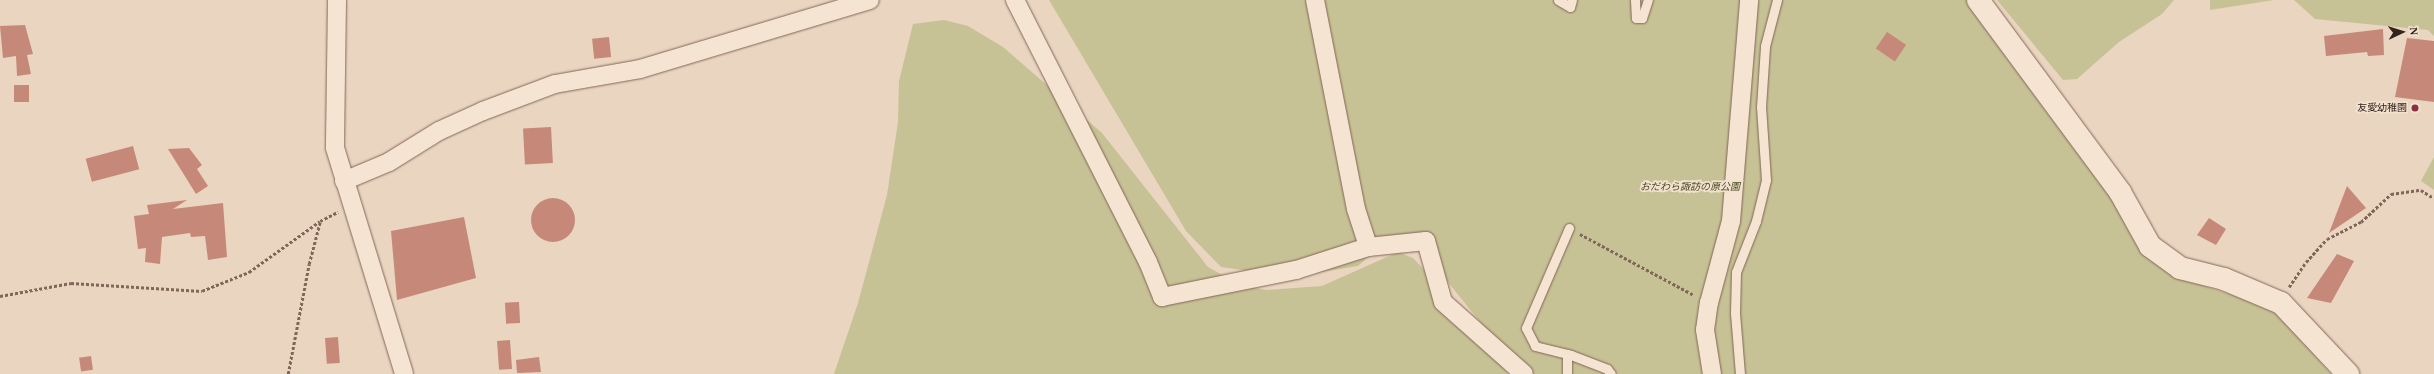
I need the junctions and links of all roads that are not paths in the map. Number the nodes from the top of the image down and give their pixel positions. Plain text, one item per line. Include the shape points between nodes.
1 (337, 0) edge
2 (870, 0) edge
3 (1015, 0) edge
4 (1315, 0) edge
5 (1558, 0) edge
6 (1572, 0) edge
7 (1635, 0) edge
8 (1648, 0) edge
9 (1749, 0) edge
10 (1777, 0) edge
11 (1978, 0) edge
12 (344, 181) junction
13 (1569, 228) road end
14 (1368, 247) junction
15 (1567, 354) junction
16 (404, 374) edge
17 (1524, 374) edge
18 (1567, 374) edge
19 (1611, 374) edge
20 (1712, 374) edge
21 (1740, 374) edge
22 (2348, 374) edge

1 - 12 street via 335,148
2 - 12 street via 640,69 555,84 483,111 439,131 389,162
3 - 14 street via 1148,262 1162,297 1296,270
4 - 14 street via 1356,209
5 - 6 lane via 1570,7
7 - 8 lane via 1636,18 1642,18
9 - 20 street via 1731,221 1709,303 1705,330
10 - 21 lane via 1765,53 1761,107 1766,180 1756,221 1736,272 1735,313
11 - 22 street via 2120,192 2150,246 2180,268 2224,279 2281,303
12 - 16 street
13 - 15 lane via 1526,328 1535,346
14 - 17 street via 1426,241 1443,302
15 - 18 lane
15 - 19 lane via 1608,369

